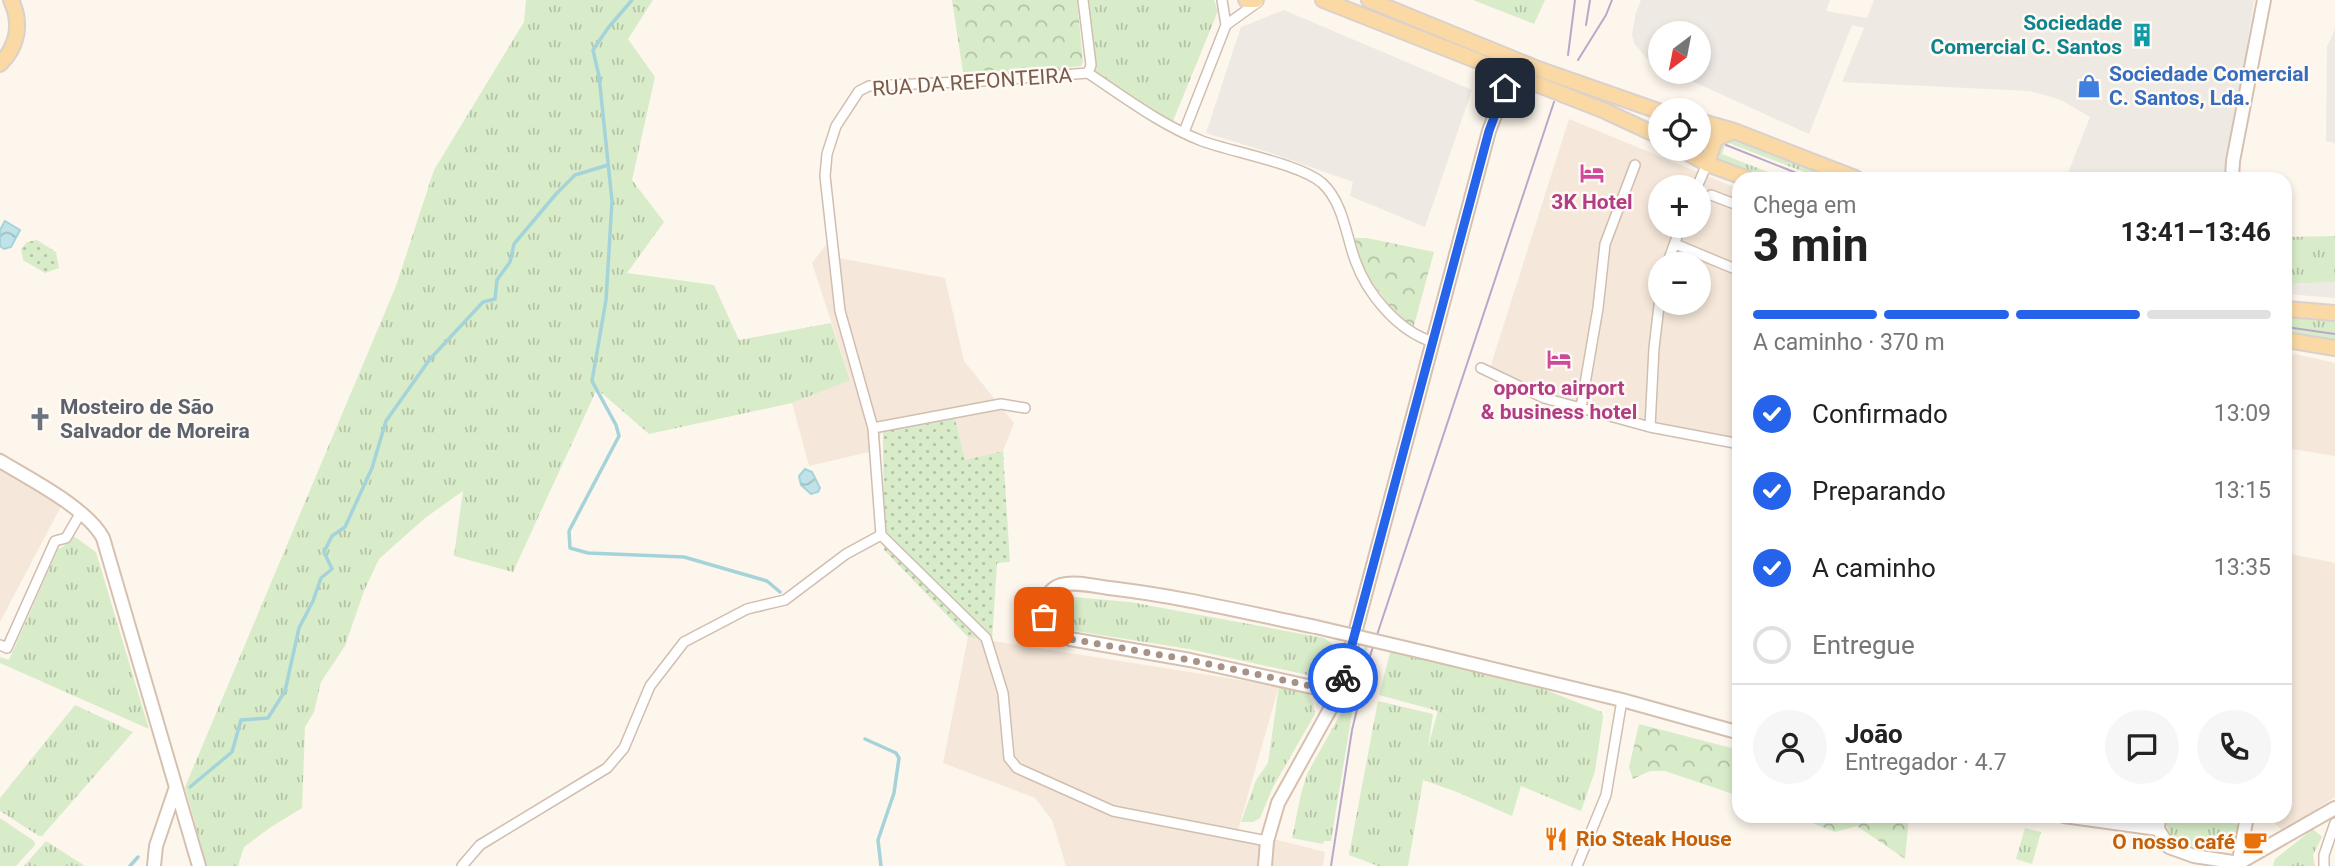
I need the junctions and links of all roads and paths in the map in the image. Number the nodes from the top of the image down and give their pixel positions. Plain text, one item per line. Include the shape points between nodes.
1 (1083, 0) edge
2 (1222, 0) edge
3 (1246, 0) edge
4 (1258, 0) edge
5 (1323, 0) edge
6 (1369, 0) edge
7 (2264, 0) edge
8 (15, 4) edge
9 (1226, 25) junction
10 (0, 64) edge
11 (1513, 67) junction
12 (1088, 73) junction
13 (1648, 109) edge
14 (1711, 124) edge
15 (1648, 130) edge
16 (1734, 131) junction
17 (1184, 132) junction
18 (1703, 161) edge
19 (1707, 163) junction
20 (1635, 165) dead end
21 (1840, 172) edge
22 (2232, 172) edge
23 (1732, 173) edge
24 (1702, 175) edge
25 (1711, 195) dead end
26 (1732, 203) edge
27 (1677, 238) edge
28 (1675, 244) junction
29 (1672, 252) edge
30 (1732, 268) edge
31 (2292, 310) edge
32 (2335, 313) edge
33 (1658, 315) edge
34 (2292, 341) edge
35 (1433, 342) junction
36 (2335, 348) edge
37 (1481, 368) dead end
38 (1581, 407) junction
39 (1025, 408) dead end
40 (1650, 427) junction
41 (873, 428) junction
42 (1732, 442) edge
43 (0, 461) edge
44 (80, 513) junction
45 (881, 536) junction
46 (0, 645) edge
47 (1339, 692) junction
48 (1622, 701) junction
49 (1732, 729) edge
50 (176, 790) junction
51 (2335, 808) edge
52 (2158, 823) edge
53 (2246, 823) edge
54 (2335, 823) edge
55 (1267, 841) junction
56 (156, 846) junction
57 (2238, 864) edge
58 (154, 866) edge
59 (163, 866) edge
60 (199, 866) edge
61 (462, 866) edge
62 (1265, 866) edge
63 (1577, 866) edge
64 (2324, 866) edge

1 - 12 street via 1091,65
2 - 9 street
3 - 4 main road
4 - 9 street
5 - 11 main road
6 - 11 main road
7 - 22 main road
8 - 10 main road via 17,36
9 - 17 street
11 - 13 main road
11 - 15 main road
11 - 35 main road via 1489,131
12 - 17 street
12 - 41 street, RUA DA REFONTEIRA via 869,86 859,91 836,125 825,176 838,299
14 - 16 main road
16 - 19 main road via 1715,139
16 - 21 main road
17 - 35 street via 1320,181 1335,199 1371,291 1416,337
18 - 19 main road
19 - 23 main road
19 - 24 street
20 - 38 street via 1605,244
25 - 26 street
27 - 28 street
28 - 29 street
28 - 30 street
31 - 32 main road
33 - 40 street
34 - 36 main road
35 - 47 main road
37 - 38 street via 1544,398
38 - 40 street
39 - 41 street via 1001,404
40 - 42 street
41 - 45 street, RUA DA REFONTEIRA
43 - 44 main road
44 - 46 street via 66,538 55,541 7,648
44 - 50 main road via 96,525 103,538
45 - 55 street via 986,638 1003,693 1009,758 1017,768 1113,811
45 - 61 street via 846,554 785,600 747,609 684,642 650,686 624,748 607,768 480,845
47 - 48 main road, bridge via 1057,635 1047,625 1045,599 1061,585 1129,590 1316,627
47 - 55 main road via 1278,803
48 - 49 main road
48 - 63 street via 1606,795
50 - 56 main road
50 - 60 main road
51 - 57 main road
52 - 57 main road via 2169,847
53 - 57 main road
54 - 64 street
55 - 62 main road
56 - 58 main road
56 - 59 main road

